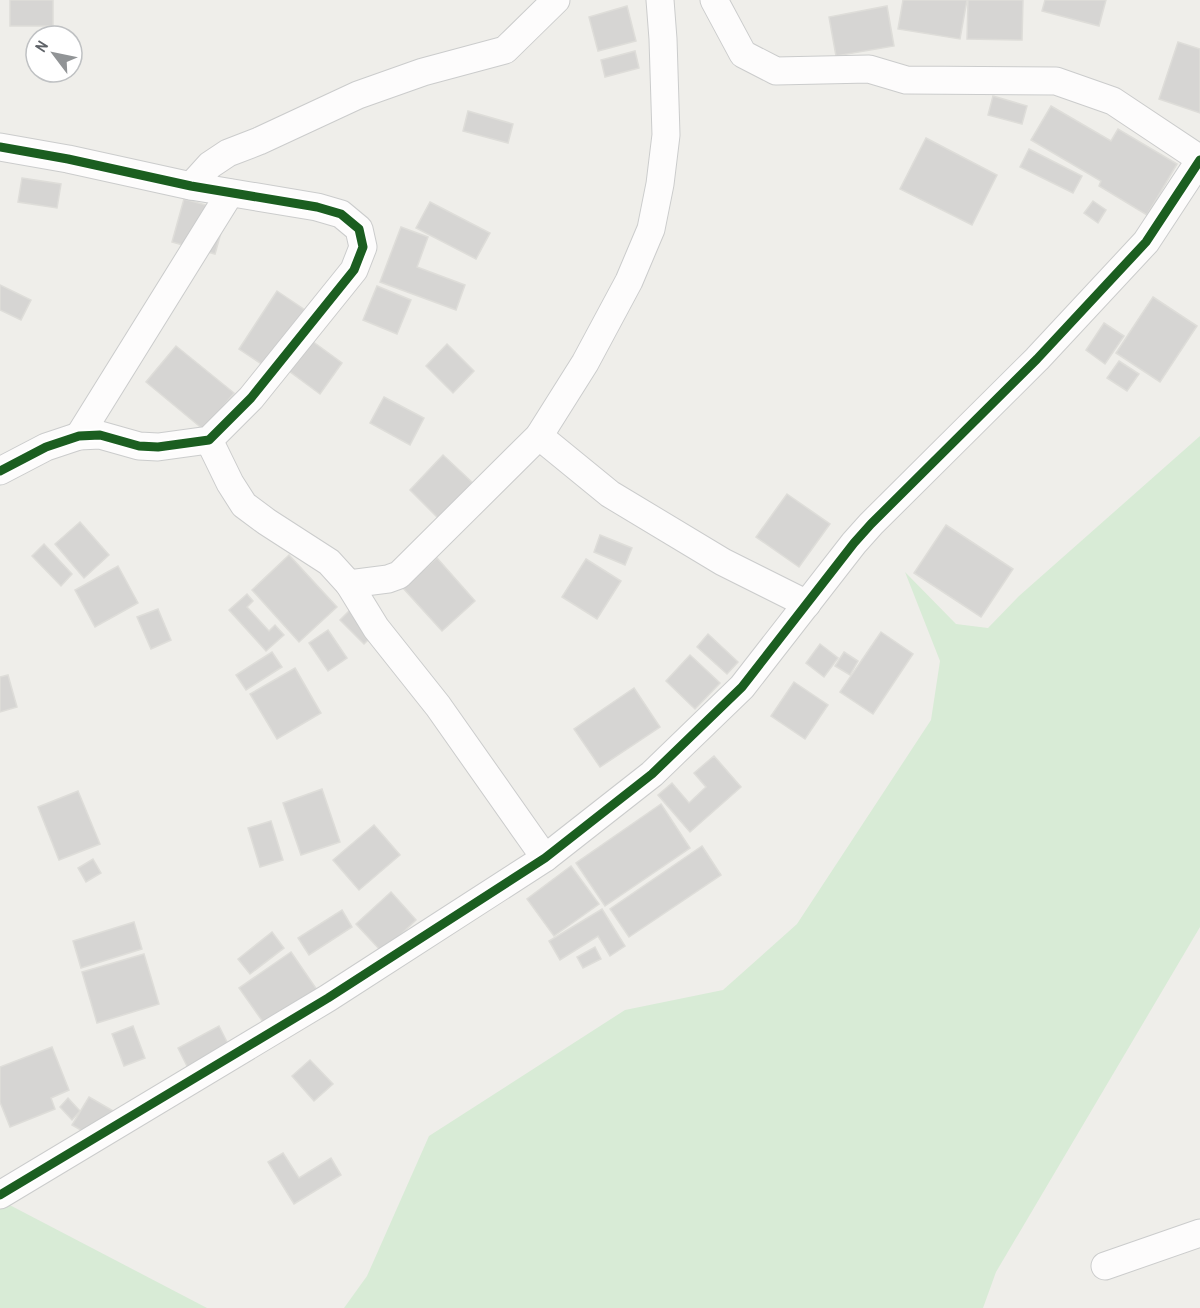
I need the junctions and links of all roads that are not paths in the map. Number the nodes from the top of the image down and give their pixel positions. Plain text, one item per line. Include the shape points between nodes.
1 (556, 0) edge
2 (660, 0) edge
3 (714, 0) edge
4 (0, 147) edge
5 (1200, 159) edge
6 (191, 186) junction
7 (230, 193) junction
8 (539, 435) junction
9 (79, 436) junction
10 (209, 440) junction
11 (0, 471) edge
12 (349, 584) junction
13 (807, 604) junction
14 (545, 858) junction
15 (0, 1195) edge
16 (1200, 1233) edge
17 (1105, 1266) dead end

1 - 6 street via 505,50 358,95 228,153 210,165
2 - 8 street via 666,135 651,229 591,353
3 - 5 street via 743,54 776,71 869,69 906,80 1056,81 1113,101
4 - 6 street
5 - 13 street via 1146,242 1037,359 871,524
6 - 7 street
7 - 9 street
7 - 10 street via 341,214 359,229 363,247 354,270 250,398
8 - 12 street via 399,575
8 - 13 street via 610,494 723,562
9 - 10 street via 100,435 158,447
9 - 11 street via 46,447
10 - 12 street via 244,505 329,562
12 - 14 street via 376,628 438,706
13 - 14 street via 742,687 652,774
14 - 15 street via 328,998
16 - 17 street

